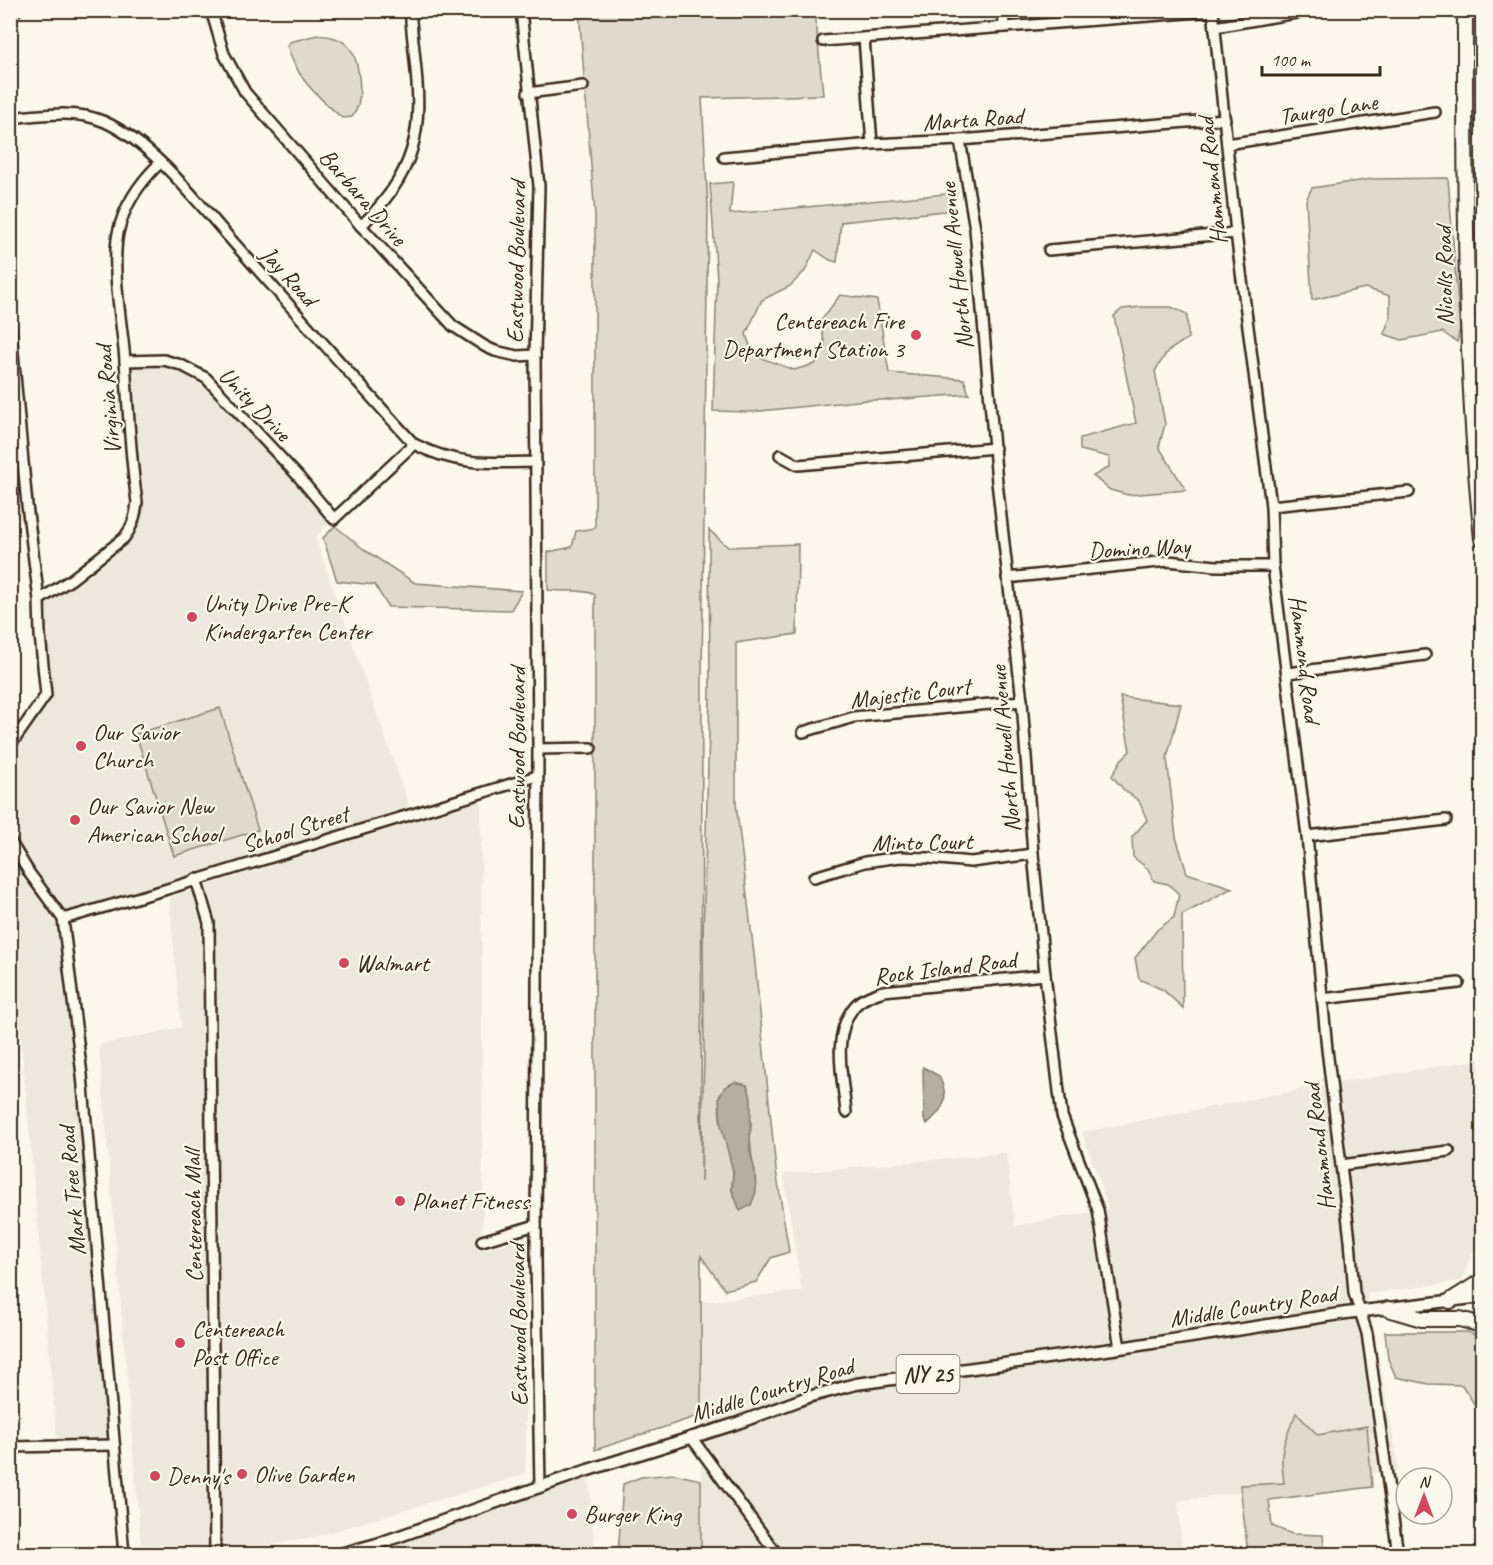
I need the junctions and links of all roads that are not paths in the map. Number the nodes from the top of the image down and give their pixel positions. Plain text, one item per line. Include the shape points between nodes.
1 (17, 10) edge
2 (211, 10) edge
3 (410, 10) edge
4 (521, 10) edge
5 (1003, 10) edge
6 (1314, 10) edge
7 (1465, 10) edge
8 (10, 11) edge
9 (1214, 11) edge
10 (1004, 27) junction
11 (1215, 27) junction
12 (864, 39) junction
13 (823, 41) dead end
14 (583, 86) dead end
15 (528, 93) junction
16 (1435, 112) dead end
17 (10, 118) edge
18 (1225, 119) junction
19 (960, 140) junction
20 (872, 144) junction
21 (1227, 144) junction
22 (724, 157) dead end
23 (160, 163) junction
24 (362, 226) junction
25 (1236, 233) junction
26 (1049, 250) dead end
27 (10, 321) edge
28 (535, 355) junction
29 (125, 361) junction
30 (414, 444) junction
31 (995, 448) junction
32 (780, 455) dead end
33 (536, 462) junction
34 (1409, 492) dead end
35 (1271, 506) junction
36 (1482, 539) edge
37 (1273, 566) junction
38 (1007, 578) junction
39 (39, 600) junction
40 (1425, 655) dead end
41 (1288, 673) junction
42 (1022, 701) junction
43 (803, 732) dead end
44 (10, 742) edge
45 (591, 748) dead end
46 (538, 749) junction
47 (537, 776) junction
48 (1446, 820) dead end
49 (1307, 836) junction
50 (10, 841) edge
51 (1033, 854) junction
52 (814, 877) dead end
53 (196, 879) junction
54 (63, 919) junction
55 (1045, 975) junction
56 (1459, 983) dead end
57 (1322, 999) junction
58 (846, 1112) dead end
59 (1449, 1151) dead end
60 (1341, 1166) junction
61 (536, 1225) junction
62 (482, 1241) dead end
63 (1482, 1281) edge
64 (1482, 1298) edge
65 (1450, 1301) junction
66 (1388, 1309) junction
67 (1361, 1311) junction
68 (1482, 1325) edge
69 (1120, 1348) junction
70 (691, 1437) junction
71 (114, 1444) junction
72 (10, 1447) edge
73 (540, 1487) junction
74 (124, 1554) edge
75 (215, 1554) edge
76 (340, 1554) edge
77 (777, 1554) edge
78 (1398, 1554) edge

1 - 8 street
2 - 24 street, Barbara Drive via 224,54 245,92
3 - 24 street via 419,100 412,153 393,192
4 - 15 street, Eastwood Boulevard
5 - 10 street
6 - 11 street
7 - 36 highway, Nicolls Road via 1468,329
9 - 10 street
9 - 11 street, Hammond Road
10 - 12 street
11 - 18 street, Hammond Road
12 - 13 street
12 - 20 street
14 - 15 street
15 - 28 street, Eastwood Boulevard via 539,186
16 - 21 street, Taurgo Lane
17 - 23 street, Jay Road via 70,115 95,119 131,137
18 - 19 street, Marta Road
18 - 21 street, Hammond Road
19 - 20 street, Marta Road
19 - 31 street, North Howell Avenue via 975,229
20 - 22 street, Marta Road
21 - 25 street, Hammond Road
23 - 29 street, Virginia Road via 132,196 118,232 116,259
23 - 30 street, Jay Road
24 - 28 street, Barbara Drive via 460,332 495,351
25 - 26 street
25 - 35 street, Hammond Road
27 - 39 street
28 - 33 street, Eastwood Boulevard
29 - 30 street, Unity Drive via 164,360 206,378 334,519
29 - 39 street, Virginia Road via 136,513 124,538
30 - 33 street, Jay Road via 466,462
31 - 32 street via 798,465
31 - 38 street, North Howell Avenue
33 - 46 street, Eastwood Boulevard
34 - 35 street
35 - 37 street, Hammond Road
37 - 38 street, Domino Way via 1168,561
37 - 41 street, Hammond Road
38 - 42 street, North Howell Avenue
39 - 44 street via 46,695
40 - 41 street
41 - 49 street, Hammond Road
42 - 43 street, Majestic Court via 854,717
42 - 51 street, North Howell Avenue
45 - 46 street
46 - 47 street, Eastwood Boulevard
47 - 53 street, School Street
47 - 61 street, Eastwood Boulevard
48 - 49 street
49 - 57 street, Hammond Road
50 - 54 street, Mark Tree Road
51 - 52 street, Minto Court via 971,862 900,857 865,862
51 - 55 street, North Howell Avenue
53 - 54 street, School Street
53 - 75 street, Centereach Mall via 209,922
54 - 71 street, Mark Tree Road via 82,1075
55 - 58 street, Rock Island Road via 882,991 864,998 854,1006 839,1041
55 - 69 street, North Howell Avenue via 1062,1116 1098,1210
56 - 57 street
57 - 60 street, Hammond Road
59 - 60 street
60 - 67 street, Hammond Road via 1354,1293
61 - 62 street
61 - 73 street, Eastwood Boulevard
63 - 65 highway
64 - 65 main road, Middle Country Road / NY 25
65 - 66 main road, Middle Country Road / NY 25
66 - 67 main road, Middle Country Road / NY 25
66 - 68 highway via 1422,1319 1460,1319
67 - 69 main road, Middle Country Road / NY 25
67 - 78 street, Hammond Road via 1368,1337
69 - 70 main road, Middle Country Road / NY 25 via 856,1384
70 - 73 main road, Middle Country Road / NY 25
70 - 77 street
71 - 72 street
71 - 74 street, Mark Tree Road
73 - 76 main road, Middle Country Road / NY 25

